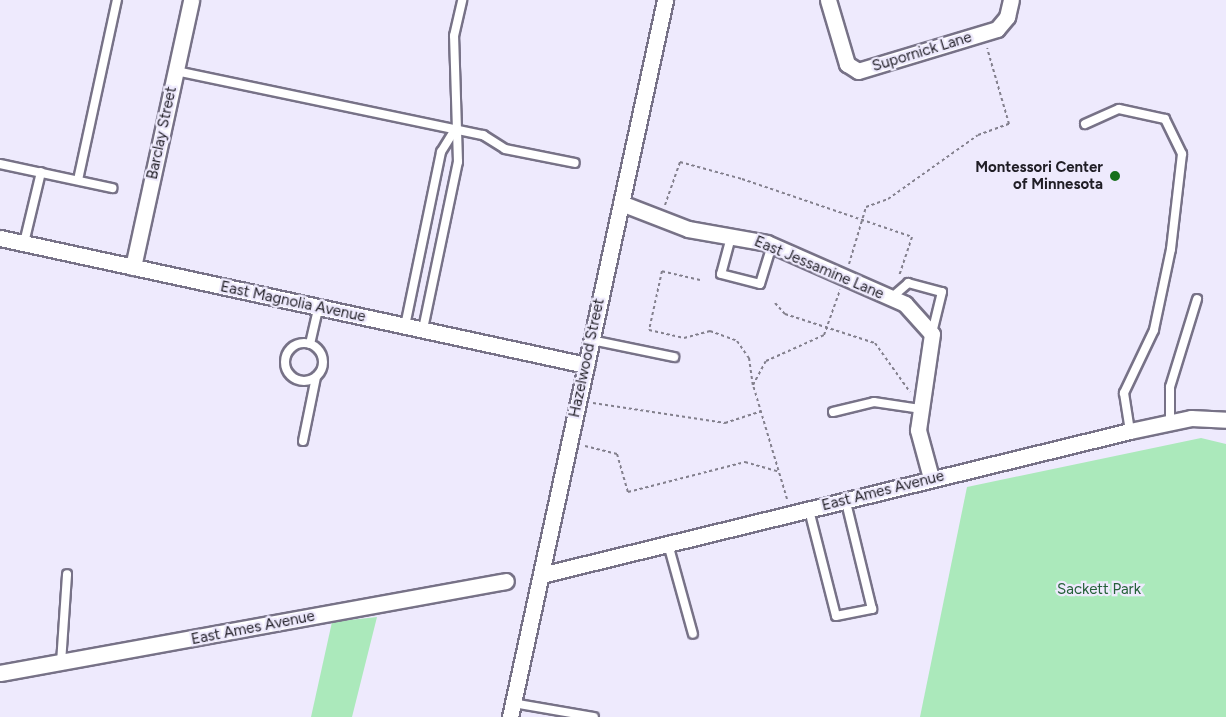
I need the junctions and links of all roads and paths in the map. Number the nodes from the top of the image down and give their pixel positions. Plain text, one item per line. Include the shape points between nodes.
1 (117, 0) edge
2 (191, 0) edge
3 (462, 0) edge
4 (665, 0) edge
5 (828, 0) edge
6 (1011, 0) edge
7 (983, 34) junction
8 (176, 71) junction
9 (1085, 124) dead end
10 (455, 130) junction
11 (575, 163) dead end
12 (0, 164) edge
13 (41, 172) junction
14 (78, 180) junction
15 (112, 188) dead end
16 (621, 204) junction
17 (661, 217) junction
18 (862, 220) junction
19 (731, 237) junction
20 (0, 238) edge
21 (24, 243) junction
22 (772, 245) junction
23 (133, 267) junction
24 (700, 280) dead end
25 (844, 280) junction
26 (896, 293) junction
27 (1197, 298) dead end
28 (775, 303) dead end
29 (318, 308) junction
30 (405, 326) junction
31 (826, 327) junction
32 (423, 329) junction
33 (932, 334) junction
34 (591, 340) junction
35 (310, 344) junction
36 (674, 357) dead end
37 (586, 364) junction
38 (316, 377) junction
39 (753, 385) junction
40 (578, 401) junction
41 (922, 404) junction
42 (761, 411) junction
43 (833, 412) dead end
44 (1226, 420) edge
45 (1170, 423) junction
46 (1130, 431) junction
47 (303, 441) dead end
48 (585, 446) dead end
49 (779, 472) junction
50 (931, 478) junction
51 (846, 502) junction
52 (809, 510) junction
53 (791, 514) junction
54 (668, 544) junction
55 (67, 574) dead end
56 (541, 574) junction
57 (506, 581) dead end
58 (693, 634) dead end
59 (61, 664) junction
60 (0, 673) edge
61 (512, 710) edge
62 (594, 717) edge

1 - 14 lane
2 - 8 street, Barclay Street
3 - 10 lane via 454,36
4 - 16 street, Hazelwood Street
5 - 7 street, Supornick Lane via 852,69
6 - 7 street, Supornick Lane via 1003,24
7 - 18 path via 1010,124 978,135 888,199 866,207
8 - 10 lane
8 - 23 street, Barclay Street
9 - 46 lane via 1119,109 1165,119 1182,154 1171,249 1154,330 1124,393
10 - 11 lane via 483,135 506,149
10 - 30 lane via 441,152
10 - 32 lane via 458,162
12 - 13 lane
13 - 14 lane
13 - 21 lane
14 - 15 lane
16 - 17 street, East Jessamine Lane
16 - 34 street, Hazelwood Street
17 - 18 path via 680,162
17 - 19 street, East Jessamine Lane
18 - 25 path
18 - 26 path via 912,237
19 - 22 street, East Jessamine Lane
19 - 22 lane via 721,274 760,284
20 - 21 street, East Magnolia Avenue
21 - 23 street, East Magnolia Avenue
22 - 25 street, East Jessamine Lane
23 - 29 street, East Magnolia Avenue
24 - 39 path via 662,270 649,330 684,338 710,331 737,341 749,358
25 - 26 street, East Jessamine Lane
25 - 31 path
26 - 33 street, East Jessamine Lane
26 - 33 lane via 908,283 942,292
27 - 45 lane via 1170,387
28 - 31 path via 785,314
29 - 30 street, East Magnolia Avenue
29 - 35 lane
30 - 32 street, East Magnolia Avenue
31 - 39 path via 824,335 766,361
31 - 41 path via 874,343 905,389
32 - 37 street, East Magnolia Avenue
33 - 41 street
34 - 36 lane
34 - 37 street, Hazelwood Street
35 - 38 lane via 322,356
35 - 38 lane via 291,348 285,366 298,380
37 - 40 street, Hazelwood Street
38 - 47 lane via 313,411
39 - 42 path
40 - 42 path via 725,423
40 - 56 street, Hazelwood Street
41 - 43 lane via 874,402
41 - 50 street via 918,430
42 - 49 path
44 - 45 street, East Ames Avenue
45 - 46 street, East Ames Avenue
46 - 50 street, East Ames Avenue
48 - 49 path via 617,454 628,492 745,462
49 - 53 path
50 - 51 street, East Ames Avenue
51 - 52 street, East Ames Avenue
51 - 52 lane via 872,609 836,616
52 - 53 street, East Ames Avenue
53 - 54 street, East Ames Avenue
54 - 56 street, East Ames Avenue
54 - 58 lane
55 - 59 lane
56 - 61 street, Hazelwood Street
57 - 59 street, East Ames Avenue
59 - 60 street, East Ames Avenue
61 - 62 lane

